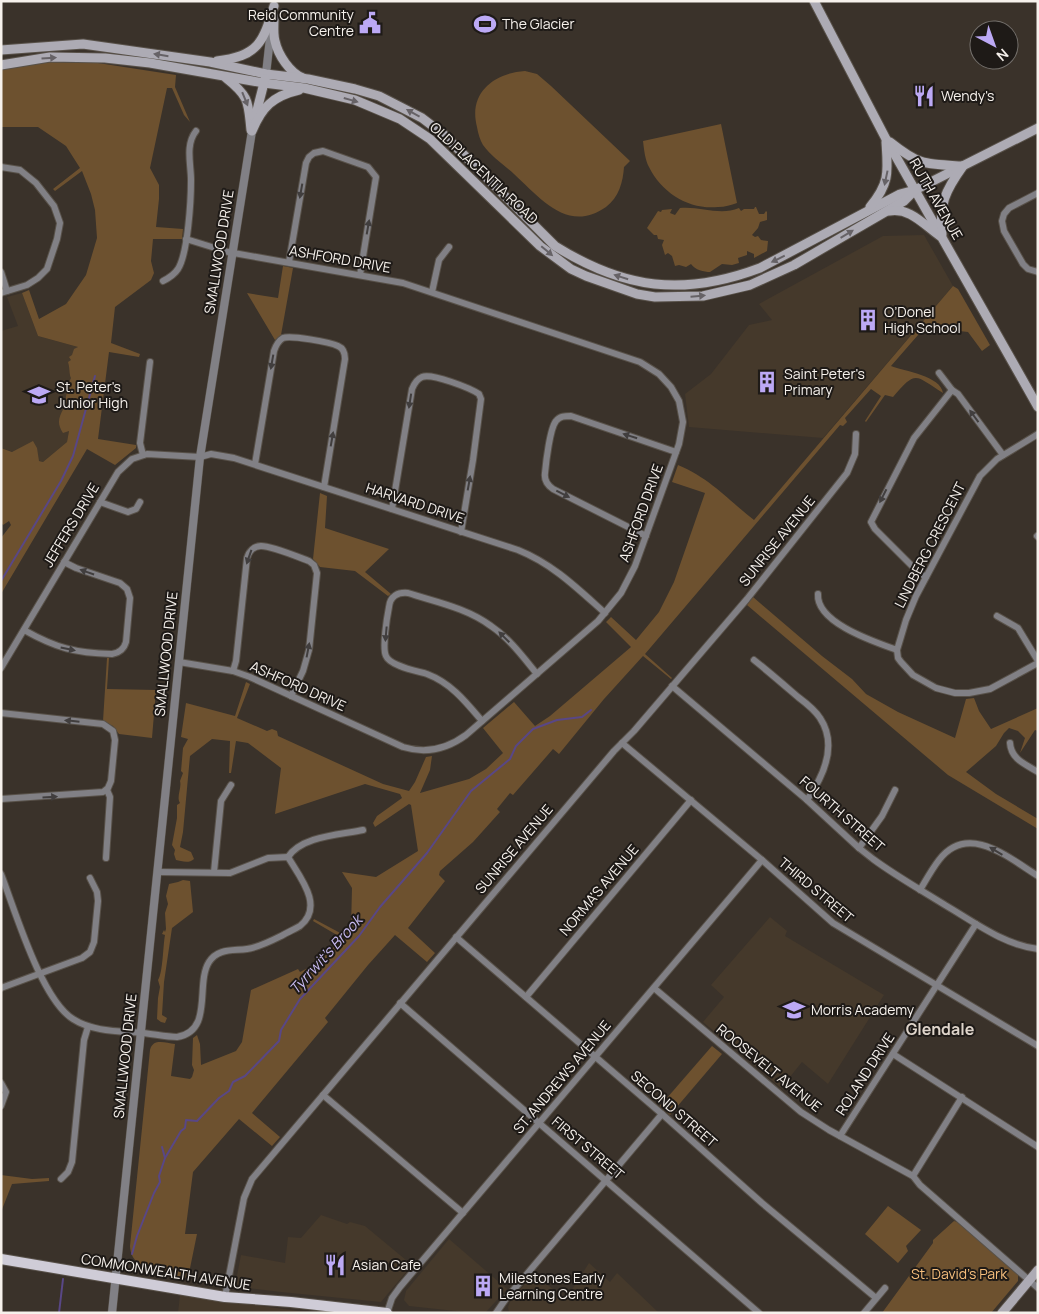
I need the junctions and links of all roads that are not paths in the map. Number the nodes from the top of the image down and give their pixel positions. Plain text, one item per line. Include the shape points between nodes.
1 (814, 1) edge
2 (274, 4) edge
3 (1, 50) edge
4 (210, 62) junction
5 (1, 65) edge
6 (224, 76) junction
7 (265, 79) junction
8 (308, 79) junction
9 (304, 88) junction
10 (1038, 128) edge
11 (196, 131) dead end
12 (252, 131) junction
13 (886, 139) junction
14 (963, 166) junction
15 (1, 167) edge
16 (915, 190) junction
17 (1038, 193) edge
18 (867, 211) junction
19 (879, 214) junction
20 (942, 238) junction
21 (186, 239) junction
22 (449, 247) dead end
23 (234, 253) junction
24 (290, 262) junction
25 (1, 272) edge
26 (1038, 272) edge
27 (360, 275) junction
28 (162, 281) dead end
29 (4, 292) edge
30 (432, 292) junction
31 (150, 362) dead end
32 (940, 373) dead end
33 (952, 390) junction
34 (1038, 407) edge
35 (856, 434) dead end
36 (1038, 434) edge
37 (676, 452) junction
38 (143, 455) junction
39 (1002, 456) junction
40 (200, 457) junction
41 (255, 464) junction
42 (324, 487) junction
43 (100, 502) junction
44 (140, 502) dead end
45 (392, 509) junction
46 (461, 532) junction
47 (646, 536) junction
48 (64, 562) junction
49 (926, 577) junction
50 (818, 594) dead end
51 (605, 613) junction
52 (997, 616) dead end
53 (24, 630) junction
54 (897, 650) junction
55 (754, 660) dead end
56 (179, 662) junction
57 (1038, 662) edge
58 (1, 668) edge
59 (233, 671) junction
60 (537, 674) junction
61 (672, 686) junction
62 (291, 696) junction
63 (1, 713) edge
64 (482, 721) junction
65 (622, 743) junction
66 (1010, 743) dead end
67 (1038, 772) edge
68 (231, 785) dead end
69 (107, 790) junction
70 (896, 790) dead end
71 (1, 800) edge
72 (691, 800) junction
73 (806, 800) junction
74 (363, 830) dead end
75 (858, 848) junction
76 (288, 857) junction
77 (106, 858) dead end
78 (762, 860) junction
79 (158, 872) junction
80 (214, 872) junction
81 (1, 874) edge
82 (1038, 876) edge
83 (90, 878) dead end
84 (920, 890) junction
85 (976, 924) junction
86 (456, 937) junction
87 (1038, 949) edge
88 (40, 974) junction
89 (937, 985) junction
90 (1, 988) edge
91 (654, 988) junction
92 (526, 997) junction
93 (400, 1004) junction
94 (88, 1026) junction
95 (141, 1033) junction
96 (1038, 1046) edge
97 (893, 1054) junction
98 (595, 1056) junction
99 (1, 1083) edge
100 (323, 1094) junction
101 (962, 1097) junction
102 (1, 1106) edge
103 (662, 1114) junction
104 (539, 1123) junction
105 (840, 1136) junction
106 (1038, 1147) edge
107 (913, 1176) junction
108 (61, 1179) dead end
109 (606, 1180) junction
110 (463, 1213) junction
111 (1, 1259) edge
112 (1038, 1270) edge
113 (115, 1278) junction
114 (1029, 1280) junction
115 (885, 1288) dead end
116 (1038, 1288) edge
117 (225, 1297) junction
118 (876, 1298) junction
119 (112, 1313) edge
120 (387, 1313) edge
121 (496, 1313) edge
122 (759, 1313) edge
123 (864, 1313) edge
124 (1002, 1313) edge

1 - 13 main road, RUTH AVENUE
2 - 4 main road via 261,42 239,57
2 - 7 street, SMALLWOOD DRIVE
2 - 8 main road via 274,39 278,51 295,73
4 -> 3 main road, OLD PLACENTIA ROAD via 83,44
4 - 7 main road, OLD PLACENTIA ROAD
5 -> 6 main road, OLD PLACENTIA ROAD via 50,57 105,58
6 - 7 main road, OLD PLACENTIA ROAD
6 -> 12 main road via 248,100
7 - 8 main road, OLD PLACENTIA ROAD
7 - 9 main road, OLD PLACENTIA ROAD
7 - 12 main road, SMALLWOOD DRIVE
18 -> 8 main road, OLD PLACENTIA ROAD via 782,257 739,276 699,284 660,286 623,279 555,246 443,134 422,118 379,96
9 - 12 main road via 277,97 259,114
9 -> 19 main road, OLD PLACENTIA ROAD via 355,100 400,119 430,139 554,257 586,276 637,294 703,296 750,284 794,265
10 - 14 main road, OLD PLACENTIA ROAD
11 - 21 street via 190,148 191,184
12 - 23 street, SMALLWOOD DRIVE
13 - 14 main road via 909,157 924,163
13 - 16 main road, RUTH AVENUE
13 -> 18 main road via 888,166 885,182 881,194
14 - 16 main road, OLD PLACENTIA ROAD
14 - 20 main road via 944,199 940,216
15 - 29 street via 20,170 36,182 54,206 60,223 47,269 27,285
16 - 18 main road, OLD PLACENTIA ROAD
16 - 19 main road, OLD PLACENTIA ROAD via 904,201
16 - 20 main road, RUTH AVENUE
17 - 26 street via 1009,208 1002,221 1004,231 1023,264
19 - 20 main road via 893,210 909,213
20 - 34 main road, RUTH AVENUE
21 - 23 street, ASHFORD DRIVE
21 - 28 street via 177,269
22 - 30 street via 439,260
23 - 24 street, ASHFORD DRIVE
23 - 40 street, SMALLWOOD DRIVE
24 - 27 street, ASHFORD DRIVE
27 -> 24 street via 376,177 368,167 323,151 314,153 306,163
25 - 29 street
27 - 30 street, ASHFORD DRIVE
30 - 37 street, ASHFORD DRIVE via 634,360 654,370 671,387 680,406 682,428
31 - 38 street via 140,443
32 - 33 street
39 -> 33 street
33 -> 49 street via 917,433 871,520 875,529
35 - 61 street, SUNRISE AVENUE via 856,454 847,473 747,599
36 - 39 street, LINDBERG CRESCENT
37 - 47 street, ASHFORD DRIVE
37 -> 47 street via 571,416 559,418 553,425 545,473 548,485
38 - 40 street, JEFFERS DRIVE via 158,453
38 - 43 street, JEFFERS DRIVE via 120,469
39 - 49 street, LINDBERG CRESCENT via 976,482
40 - 41 street, HARVARD DRIVE via 211,454
40 - 56 street, SMALLWOOD DRIVE
41 - 42 street, HARVARD DRIVE
42 -> 41 street via 345,358 334,344 290,337 277,343
42 - 45 street, HARVARD DRIVE
43 - 44 street via 128,512 134,511
43 - 48 street, JEFFERS DRIVE
45 - 46 street, HARVARD DRIVE
46 -> 45 street via 481,399 471,389 432,376 422,376 412,389
46 - 51 street, HARVARD DRIVE via 518,550 542,562
47 - 51 street, ASHFORD DRIVE via 627,583
48 - 53 street, JEFFERS DRIVE
53 -> 48 street via 70,650 112,654 124,648 130,598 127,589 120,583
49 - 54 street, LINDBERG CRESCENT via 909,612
50 - 54 street via 822,608 838,623 858,635
51 - 60 street, ASHFORD DRIVE
52 - 57 street via 1018,628
53 - 58 street, JEFFERS DRIVE
54 - 57 street via 898,658 913,675 930,686 955,693 990,689
55 - 73 street via 813,709 823,724 826,762 820,779
56 - 59 street, ASHFORD DRIVE
56 - 79 street, SMALLWOOD DRIVE
59 - 62 street, ASHFORD DRIVE
62 -> 59 street via 303,671 310,644 317,573 309,560 262,546 249,552
60 - 64 street, ASHFORD DRIVE
60 -> 64 street via 502,635 477,617 408,593 393,597 389,607 387,659 447,685
61 - 65 street, SUNRISE AVENUE
61 - 73 street, FOURTH STREET
62 - 64 street, ASHFORD DRIVE via 399,746 417,750 436,750 452,744
69 -> 63 street via 116,740 110,727
65 - 72 street, THIRD STREET
65 - 86 street, SUNRISE AVENUE
66 - 67 street via 1015,757
68 - 80 street via 221,802
71 -> 69 street via 98,794
69 - 77 street via 110,797
70 - 75 street via 882,816
72 - 78 street, THIRD STREET
72 - 92 street, NORMA'S AVENUE
73 - 75 street, FOURTH STREET
74 - 76 street via 308,841
75 - 84 street, FOURTH STREET
76 - 80 street via 268,858 236,872
76 - 95 street via 305,883 310,901 309,912 303,922 262,946 225,950 215,955 205,971 199,1020 188,1034 173,1037
78 - 89 street, THIRD STREET via 839,928
78 - 91 street, ST. ANDREWS AVENUE
79 - 80 street
79 - 95 street, SMALLWOOD DRIVE
81 - 88 street
82 -> 84 street via 989,846 964,844 954,847 938,860
83 - 88 street via 98,901 92,949 82,958
84 - 85 street, FOURTH STREET
85 - 87 street, FOURTH STREET via 1006,940
85 - 89 street, ROLAND DRIVE
86 - 92 street, SECOND STREET
86 - 93 street, SUNRISE AVENUE
88 - 90 street
88 - 94 street via 65,1014
89 - 96 street, THIRD STREET
89 - 97 street, ROLAND DRIVE
91 - 98 street, ST. ANDREWS AVENUE
91 - 105 street, ROOSEVELT AVENUE via 795,1108
92 - 98 street, SECOND STREET
93 - 100 street, SUNRISE AVENUE
93 - 104 street, FIRST STREET
94 - 95 street
94 - 108 street via 72,1162
95 - 113 street, SMALLWOOD DRIVE
97 - 101 street
97 - 105 street, ROLAND DRIVE
98 - 103 street, SECOND STREET
98 - 104 street, ST. ANDREWS AVENUE
99 - 102 street via 6,1092
100 - 110 street
100 - 117 street, SUNRISE AVENUE via 249,1183
101 - 106 street
101 - 107 street
103 - 109 street
103 - 118 street, SECOND STREET via 762,1204
104 - 109 street, FIRST STREET
104 - 110 street, ST. ANDREWS AVENUE
105 - 107 street, ROOSEVELT AVENUE
107 - 114 street, ROOSEVELT AVENUE
109 - 121 street
109 - 122 street, FIRST STREET
110 - 120 street, ST. ANDREWS AVENUE via 396,1293
111 - 113 main road, COMMONWEALTH AVENUE
112 - 114 main road
113 - 117 main road, COMMONWEALTH AVENUE
113 - 119 street, SMALLWOOD DRIVE
114 - 116 street, ROOSEVELT AVENUE
114 - 124 main road
115 - 118 street
117 - 120 main road, COMMONWEALTH AVENUE
118 - 123 street

